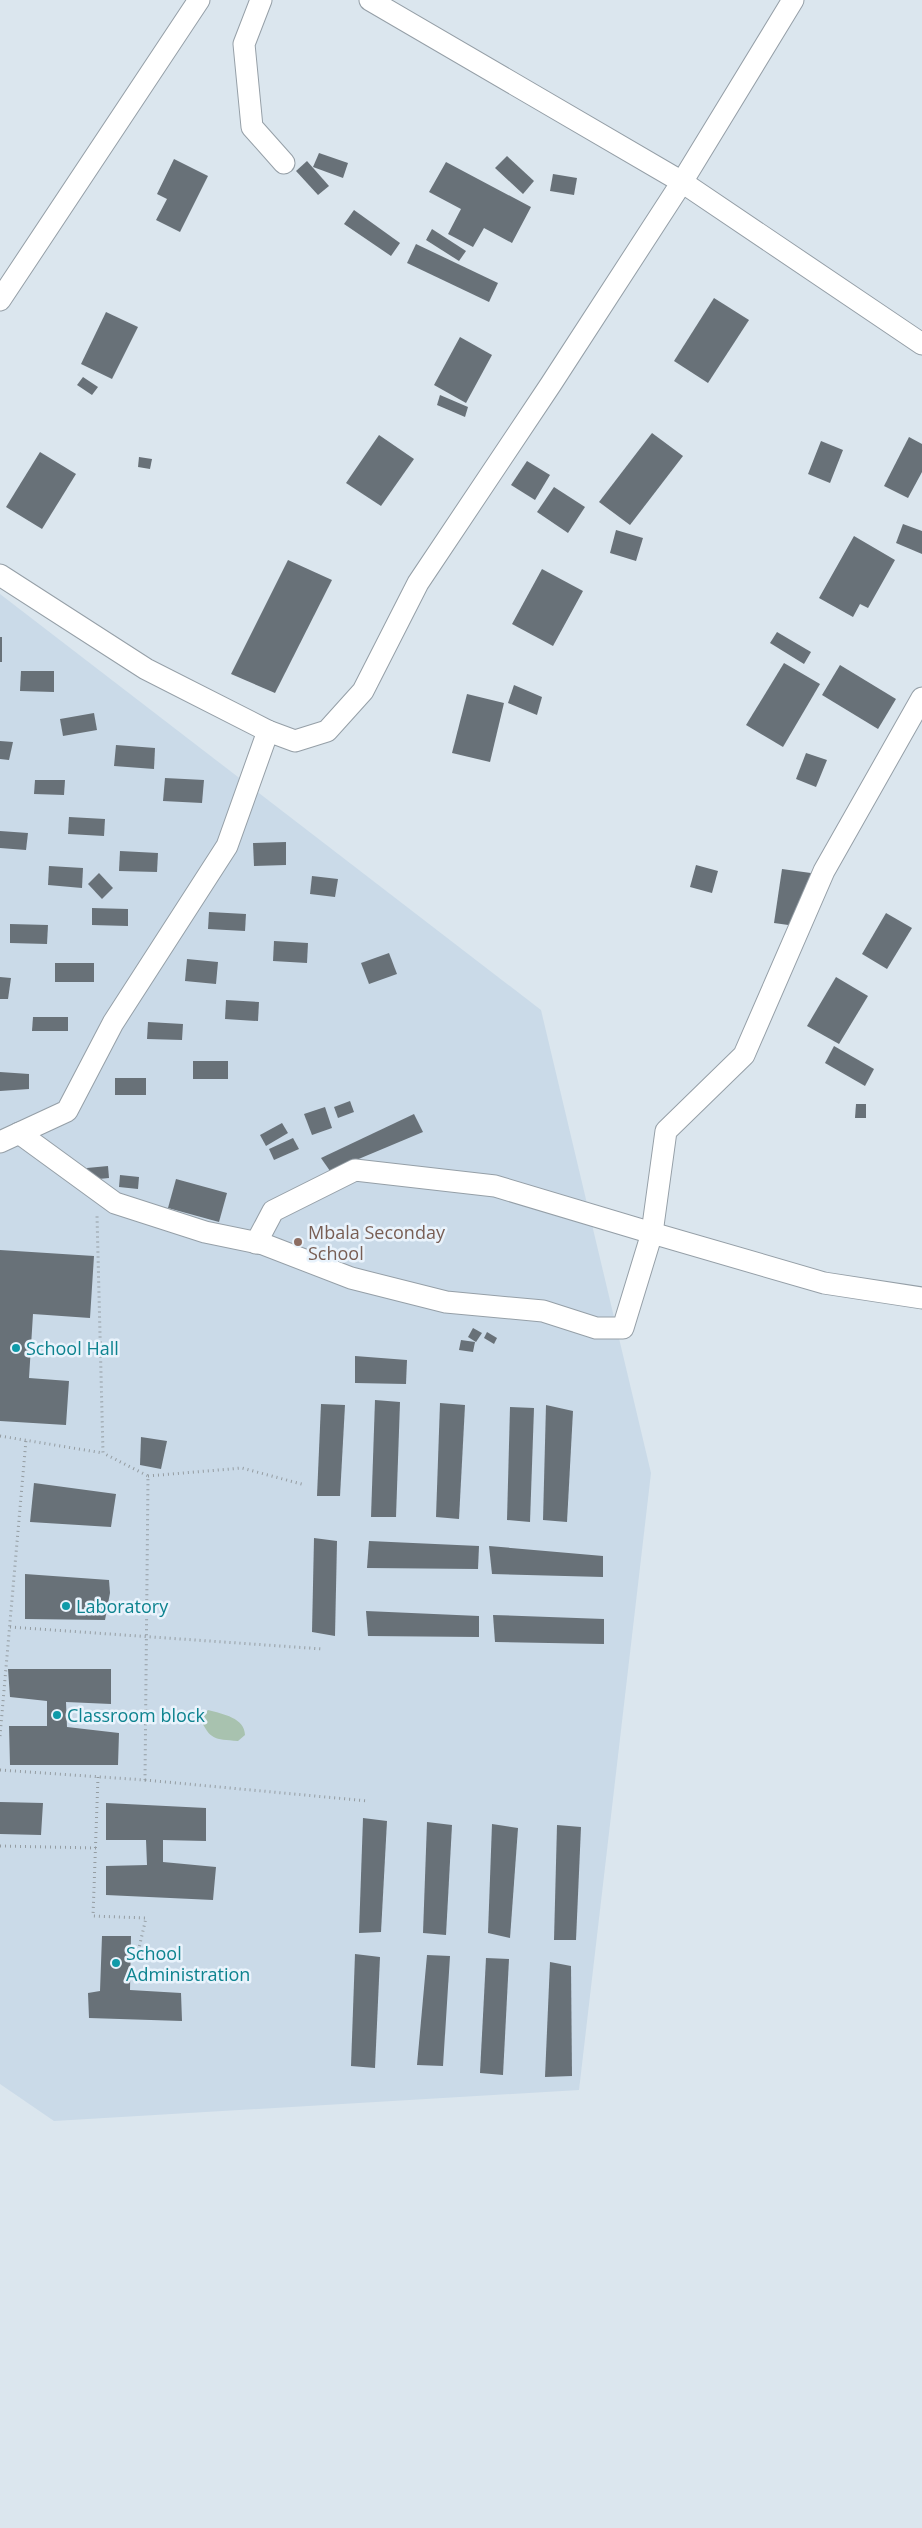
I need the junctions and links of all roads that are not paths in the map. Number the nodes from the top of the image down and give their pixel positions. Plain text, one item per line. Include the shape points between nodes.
1 (199, 0) edge
2 (261, 0) edge
3 (370, 0) edge
4 (793, 0) edge
5 (284, 163) dead end
6 (682, 182) junction
7 (0, 300) edge
8 (922, 344) edge
9 (0, 575) edge
10 (922, 698) edge
11 (268, 731) junction
12 (19, 1133) junction
13 (0, 1142) edge
14 (652, 1233) junction
15 (256, 1243) junction
16 (922, 1298) edge

1 - 7 street
2 - 5 street via 244,44 252,127
3 - 6 street
4 - 6 street
6 - 8 street
6 - 11 street via 418,583 363,691 327,731 295,740
9 - 11 street via 146,669
10 - 14 street via 824,871 744,1055 666,1131
11 - 12 street via 227,846 113,1023 67,1111
12 - 13 street
12 - 15 street via 114,1203 205,1232
14 - 15 street via 495,1186 355,1170 273,1211
14 - 15 street via 623,1328 596,1328 544,1311 446,1302 351,1278
14 - 16 street via 824,1283

